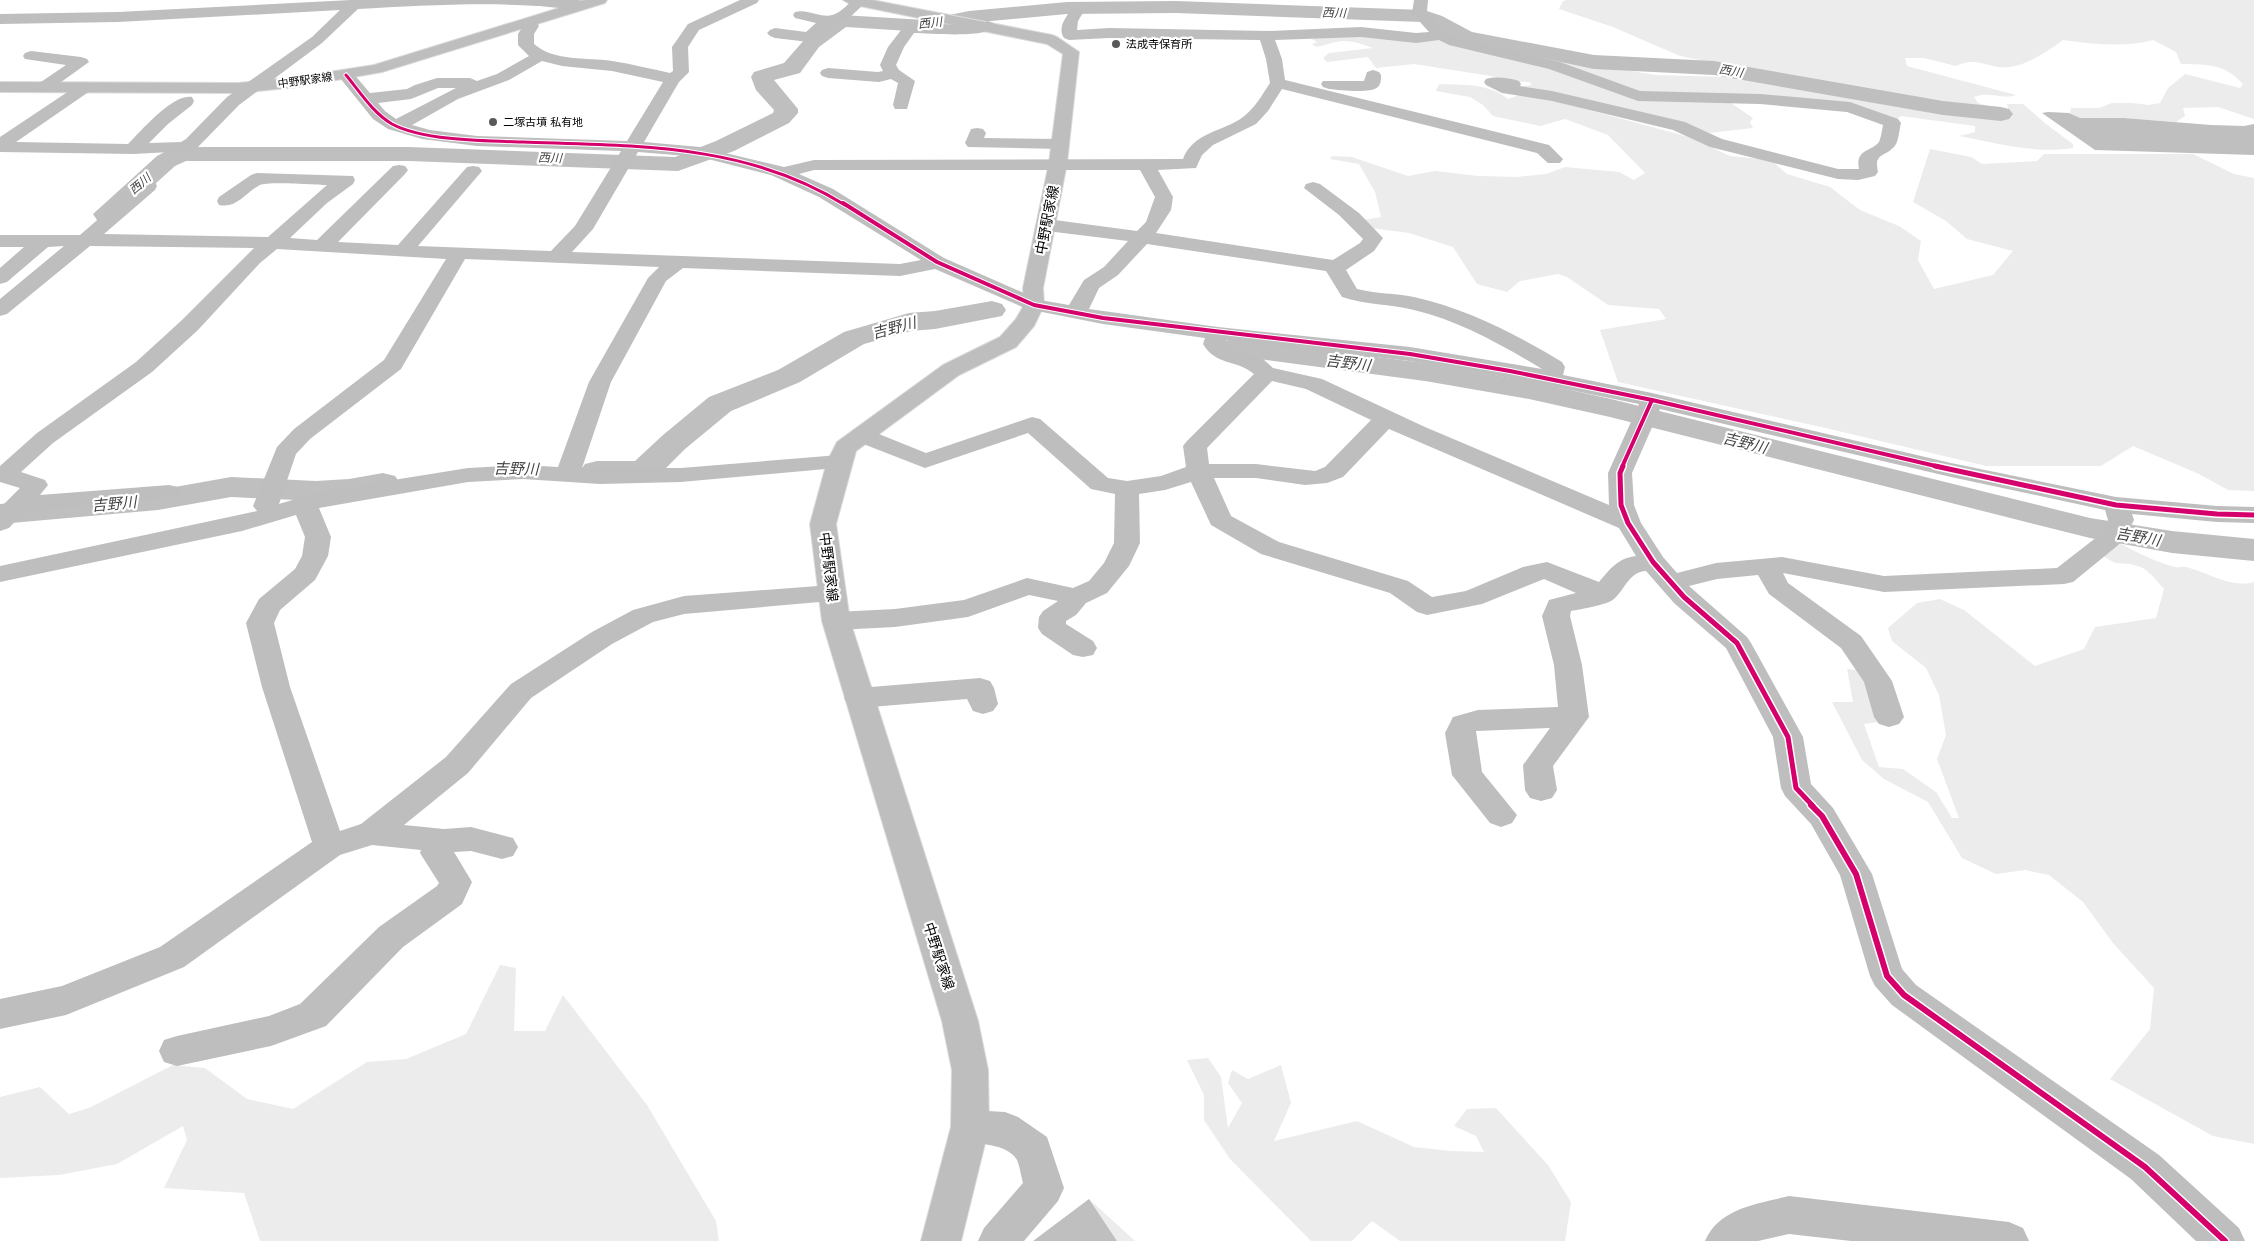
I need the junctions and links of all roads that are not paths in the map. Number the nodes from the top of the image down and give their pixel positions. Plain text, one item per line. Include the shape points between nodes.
1 (173, 0) edge
2 (752, 0) edge
3 (1421, 0) edge
4 (854, 1) edge
5 (356, 2) edge
6 (592, 2) edge
7 (1076, 10) dead end
8 (143, 15) junction
9 (800, 15) dead end
10 (0, 19) edge
11 (828, 21) junction
12 (529, 22) junction
13 (988, 26) junction
14 (775, 33) dead end
15 (1441, 35) junction
16 (1268, 36) junction
17 (1067, 41) junction
18 (542, 55) junction
19 (31, 56) dead end
20 (828, 73) dead end
21 (893, 73) junction
22 (346, 75) junction
23 (1373, 75) dead end
24 (673, 79) junction
25 (1278, 83) junction
26 (1513, 84) dead end
27 (481, 85) junction
28 (0, 87) edge
29 (254, 87) junction
30 (44, 88) junction
31 (84, 88) junction
32 (364, 99) junction
33 (186, 101) dead end
34 (901, 105) dead end
35 (394, 125) junction
36 (978, 133) dead end
37 (1060, 144) junction
38 (0, 146) edge
39 (134, 149) junction
40 (626, 155) junction
41 (1554, 159) dead end
42 (1058, 164) junction
43 (1147, 165) junction
44 (398, 170) dead end
45 (472, 171) dead end
46 (783, 173) junction
47 (148, 186) dead end
48 (1313, 188) dead end
49 (226, 201) dead end
50 (1047, 225) junction
51 (1142, 237) junction
52 (86, 240) junction
53 (0, 241) edge
54 (43, 241) junction
55 (273, 243) junction
56 (322, 246) junction
57 (403, 251) junction
58 (459, 252) junction
59 (557, 256) junction
60 (679, 261) junction
61 (937, 262) junction
62 (1335, 268) junction
63 (0, 278) edge
64 (8, 295) edge
65 (1034, 305) junction
66 (0, 310) edge
67 (1076, 313) junction
68 (1218, 333) junction
69 (1267, 374) junction
70 (1550, 379) junction
71 (1648, 411) junction
72 (1386, 418) junction
73 (860, 435) junction
74 (838, 462) junction
75 (569, 471) junction
76 (1199, 471) junction
77 (2, 475) edge
78 (1127, 488) junction
79 (168, 492) dead end
80 (272, 496) junction
81 (304, 503) junction
82 (2116, 505) junction
83 (8, 515) edge
84 (2254, 515) edge
85 (1628, 523) junction
86 (1766, 567) junction
87 (1662, 572) junction
88 (0, 574) edge
89 (1603, 594) junction
90 (1076, 597) junction
91 (834, 607) junction
92 (1083, 648) dead end
93 (859, 698) junction
94 (983, 704) dead end
95 (1574, 717) junction
96 (1889, 717) dead end
97 (1541, 790) dead end
98 (1501, 815) dead end
99 (372, 833) junction
100 (444, 841) junction
101 (329, 846) junction
102 (502, 847) dead end
103 (0, 1014) edge
104 (177, 1051) dead end
105 (970, 1127) junction
106 (941, 1241) edge
107 (998, 1241) edge
108 (1725, 1241) edge
109 (2009, 1241) edge
110 (2225, 1241) edge

1 - 8 street
2 - 24 street via 692,28 680,47 681,72
3 - 15 street via 1419,13
4 - 11 street via 842,17
4 - 13 street
5 - 6 street
5 - 8 street
5 - 29 street via 317,40
6 - 12 street, 中野駅家線
7 - 17 street via 1070,21
8 - 10 street
9 - 11 street
11 - 14 street via 809,37
12 - 18 street via 531,26 526,34 526,44 530,50
12 - 22 street, 中野駅家線 via 376,69
13 - 17 street
13 - 21 street via 981,29 910,28 888,65
15 - 16 street via 1416,38 1362,32
15 - 26 street via 1454,42 1562,68 1638,96 1760,99 1842,106 1892,123 1887,144 1870,154 1869,172 1838,174 1716,143 1678,126 1552,96 1508,89 1492,82
16 - 17 street via 1109,33
16 - 25 street via 1266,44 1274,60
17 - 37 street, 中野駅家線 via 1071,52
18 - 24 street via 560,62 602,64
18 - 27 street via 503,77
19 - 30 street via 82,62
20 - 21 street via 879,76
21 - 34 street via 907,81
22 - 29 street, 中野駅家線
22 - 32 street
23 - 25 street via 1372,84 1365,86
24 - 40 street
25 - 41 street via 1543,149
25 - 43 street via 1262,109 1249,121 1199,145 1190,164
27 - 32 street via 437,83 411,94
27 - 35 street via 452,95 410,120
28 - 30 street, 中野駅家線
29 - 31 street, 中野駅家線
29 - 39 street via 233,101 192,143 184,147
30 - 31 street, 中野駅家線
31 - 38 street
32 - 35 street via 378,115
33 - 39 street
35 - 40 street via 428,135
36 - 37 street via 974,143
37 - 42 street, 中野駅家線
38 - 39 street
40 - 46 street via 700,152
40 - 59 street via 583,229
42 - 43 street
42 - 46 street via 814,165
42 - 50 street, 中野駅家線
43 - 51 street via 1164,197 1162,210
44 - 56 street
45 - 57 street
46 - 61 street via 826,193
47 - 52 street
48 - 62 street via 1334,201 1373,238 1367,247
49 - 55 street via 256,179 346,180 320,199
50 - 51 street
50 - 65 street, 中野駅家線 via 1033,288
51 - 62 street
51 - 67 street via 1111,271 1091,284
52 - 54 street
52 - 55 street
52 - 64 street
53 - 54 street
54 - 63 street
55 - 56 street
55 - 77 street via 144,367 45,438
56 - 57 street
57 - 58 street
58 - 59 street
58 - 80 street via 393,364 302,434 285,452
59 - 60 street
60 - 61 street via 900,270
60 - 75 street via 658,278 600,382
61 - 65 street
62 - 70 street via 1349,293 1415,304 1485,326 1554,366
64 - 66 street
65 - 67 street
65 - 73 street, 中野駅家線 via 1026,321 1008,342 951,370
67 - 68 street
68 - 69 street via 1214,344 1218,352 1255,364
68 - 70 street via 1410,354
69 - 72 street via 1280,374 1341,395
69 - 76 street via 1195,446 1194,457
70 - 71 street
71 - 82 street
71 - 85 street via 1620,473 1621,505
72 - 76 street via 1334,472 1318,478 1256,471
72 - 85 street
73 - 74 street, 中野駅家線 via 845,448
73 - 78 street via 925,461 1032,424 1100,484
74 - 75 street via 681,475 600,477
74 - 91 street, 中野駅家線 via 823,524
75 - 81 street via 468,475
76 - 78 street via 1165,484
76 - 89 street via 1220,520 1270,548 1399,587 1427,606 1472,598 1547,570
77 - 83 street via 36,485
78 - 90 street via 1127,543 1116,566 1098,587
79 - 83 street
80 - 81 street
80 - 88 street via 242,523
81 - 101 street via 318,537 315,556 306,574 269,605 260,623 276,687
82 - 84 street
82 - 86 street via 2121,520 2113,537 2064,576 1884,584 1782,565
85 - 87 street
86 - 87 street
86 - 96 street via 1778,588 1851,642 1878,680
87 - 89 street via 1632,564
87 - 110 street via 1703,615 1737,643 1788,737 1796,788 1822,816 1856,874 1886,976 1904,995 2145,1167
89 - 95 street via 1560,606 1556,616 1568,665
90 - 91 street via 1027,586 968,608 895,618
90 - 92 street via 1053,618 1052,628
91 - 93 street, 中野駅家線
91 - 99 street via 684,605 643,616 602,638 521,691 457,765
93 - 94 street via 980,688
93 - 105 street, 中野駅家線 via 960,1021 970,1070
95 - 97 street via 1538,765
95 - 98 street via 1478,720 1463,724 1460,733 1467,775
99 - 100 street
99 - 101 street
100 - 102 street via 471,839
100 - 104 street via 436,853 456,882 450,895 391,937 313,1014 271,1031
101 - 103 street via 172,957 66,1000
105 - 106 street, 中野駅家線
105 - 107 street via 1005,1128 1033,1149 1044,1188
108 - 109 street via 1749,1224 1789,1215

